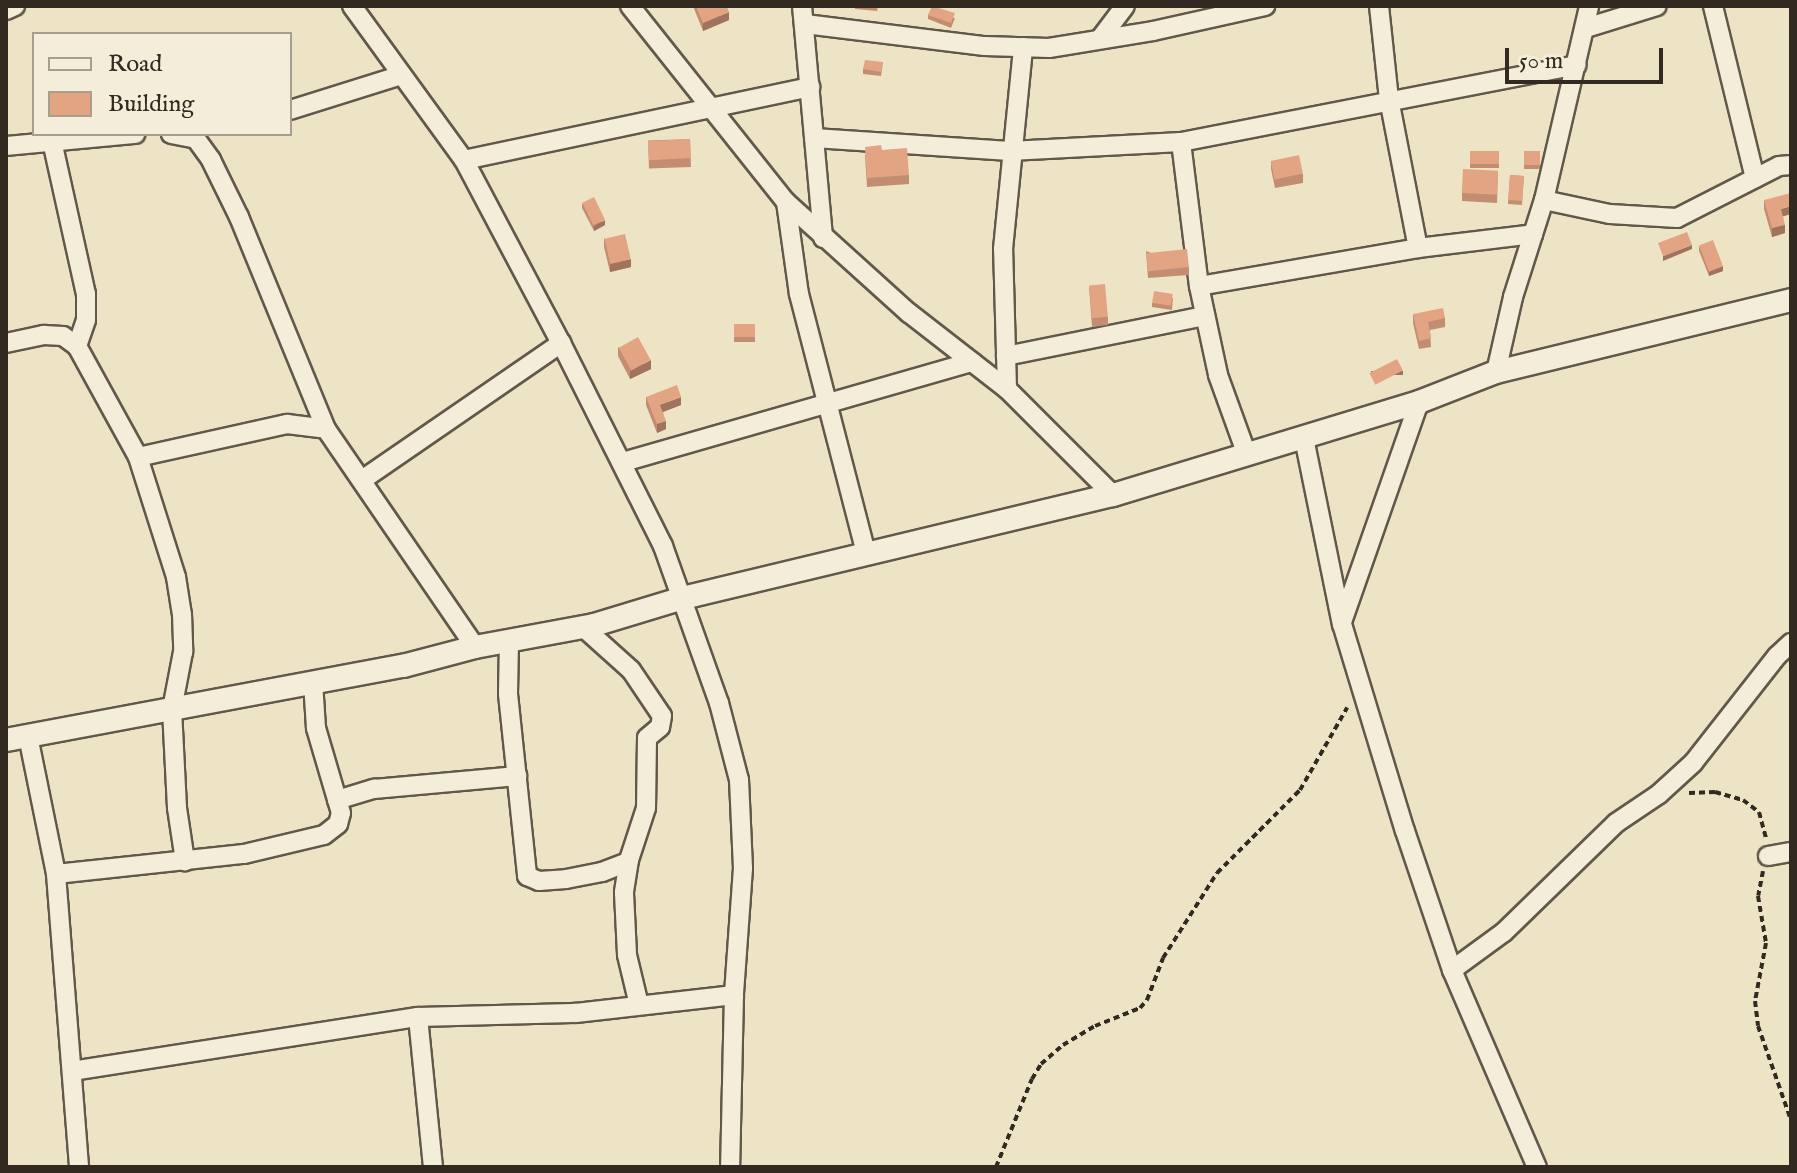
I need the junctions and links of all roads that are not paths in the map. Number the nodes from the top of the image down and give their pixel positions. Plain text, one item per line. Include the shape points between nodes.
1 (15, 6) edge
2 (352, 6) edge
3 (630, 6) edge
4 (1125, 6) edge
5 (1265, 6) edge
6 (1379, 6) edge
7 (1589, 6) edge
8 (1657, 6) edge
9 (1713, 6) edge
10 (6, 10) edge
11 (803, 15) edge
12 (1586, 28) junction
13 (1100, 39) junction
14 (1023, 47) junction
15 (1577, 65) junction
16 (402, 75) junction
17 (810, 87) junction
18 (1389, 99) junction
19 (710, 106) junction
20 (292, 109) edge
21 (111, 136) edge
22 (204, 137) edge
23 (814, 138) junction
24 (52, 141) junction
25 (1181, 142) junction
26 (6, 146) edge
27 (1010, 151) junction
28 (464, 160) junction
29 (1791, 165) edge
30 (1755, 178) junction
31 (1544, 200) junction
32 (786, 202) junction
33 (1533, 234) junction
34 (823, 238) junction
35 (1418, 248) junction
36 (1199, 286) junction
37 (1791, 300) edge
38 (1205, 316) junction
39 (6, 343) edge
40 (561, 343) junction
41 (77, 346) junction
42 (1006, 356) junction
43 (972, 362) junction
44 (1496, 372) junction
45 (1007, 389) junction
46 (826, 402) junction
47 (1419, 402) junction
48 (326, 429) junction
49 (1304, 438) junction
50 (1247, 455) junction
51 (138, 457) junction
52 (623, 462) junction
53 (362, 480) junction
54 (1113, 495) junction
55 (866, 553) junction
56 (683, 598) junction
57 (1342, 624) junction
58 (583, 627) junction
59 (509, 641) junction
60 (1791, 643) edge
61 (475, 647) junction
62 (313, 681) junction
63 (172, 709) junction
64 (17, 738) edge
65 (517, 776) junction
66 (337, 800) junction
67 (1791, 852) edge
68 (1768, 856) road end
69 (185, 861) junction
70 (628, 862) junction
71 (56, 874) junction
72 (1452, 970) junction
73 (734, 995) junction
74 (639, 1005) junction
75 (418, 1017) junction
76 (72, 1071) junction
77 (79, 1167) edge
78 (433, 1167) edge
79 (730, 1167) edge
80 (1537, 1167) edge

1 - 10 street
2 - 16 street
3 - 19 street
4 - 13 street
5 - 13 street
6 - 18 street
7 - 12 street
8 - 12 street
9 - 30 street
11 - 14 street via 921,39
11 - 17 street
12 - 15 street
13 - 14 street
14 - 27 street
15 - 18 street
15 - 31 street
16 - 20 street
16 - 28 street
17 - 19 street
17 - 23 street
18 - 25 street
18 - 35 street
19 - 28 street
19 - 32 street
21 - 24 street
22 - 48 street
23 - 27 street
23 - 34 street
24 - 26 street
24 - 41 street via 86,294 86,320
25 - 27 street
25 - 36 street
27 - 42 street via 1003,249
28 - 40 street
29 - 30 street
30 - 31 street via 1677,218 1610,214
31 - 33 street
32 - 34 street
32 - 46 street via 799,294
33 - 35 street
33 - 44 street
34 - 43 street
35 - 36 street
36 - 38 street
37 - 44 street
38 - 42 street
38 - 50 street via 1218,375
39 - 41 street via 44,335 63,336
40 - 52 street
40 - 53 street
41 - 51 street
42 - 45 street
43 - 45 street
43 - 46 street
44 - 47 street
45 - 54 street
46 - 52 street
46 - 55 street
47 - 49 street
47 - 57 street
48 - 51 street via 287,424
48 - 53 street
49 - 50 street
49 - 57 street
50 - 54 street
51 - 63 street via 176,577 182,614 183,652
52 - 56 street
53 - 61 street
54 - 55 street
55 - 56 street
56 - 58 street
56 - 73 street via 739,780 743,868
57 - 72 street
58 - 59 street
58 - 70 street via 631,670 662,716 660,727 647,738 646,808
59 - 61 street
59 - 65 street via 508,694
60 - 72 street via 1693,763 1616,823 1504,932
61 - 62 street
62 - 63 street
62 - 66 street via 316,728
63 - 64 street
63 - 69 street
64 - 71 street
65 - 66 street via 374,789
65 - 70 street via 525,871 532,880 602,872
66 - 69 street via 338,824 324,835
67 - 68 street
69 - 71 street
70 - 74 street via 624,927
71 - 76 street
72 - 80 street
73 - 74 street
73 - 79 street
74 - 75 street via 576,1013
75 - 76 street
75 - 78 street
76 - 77 street

